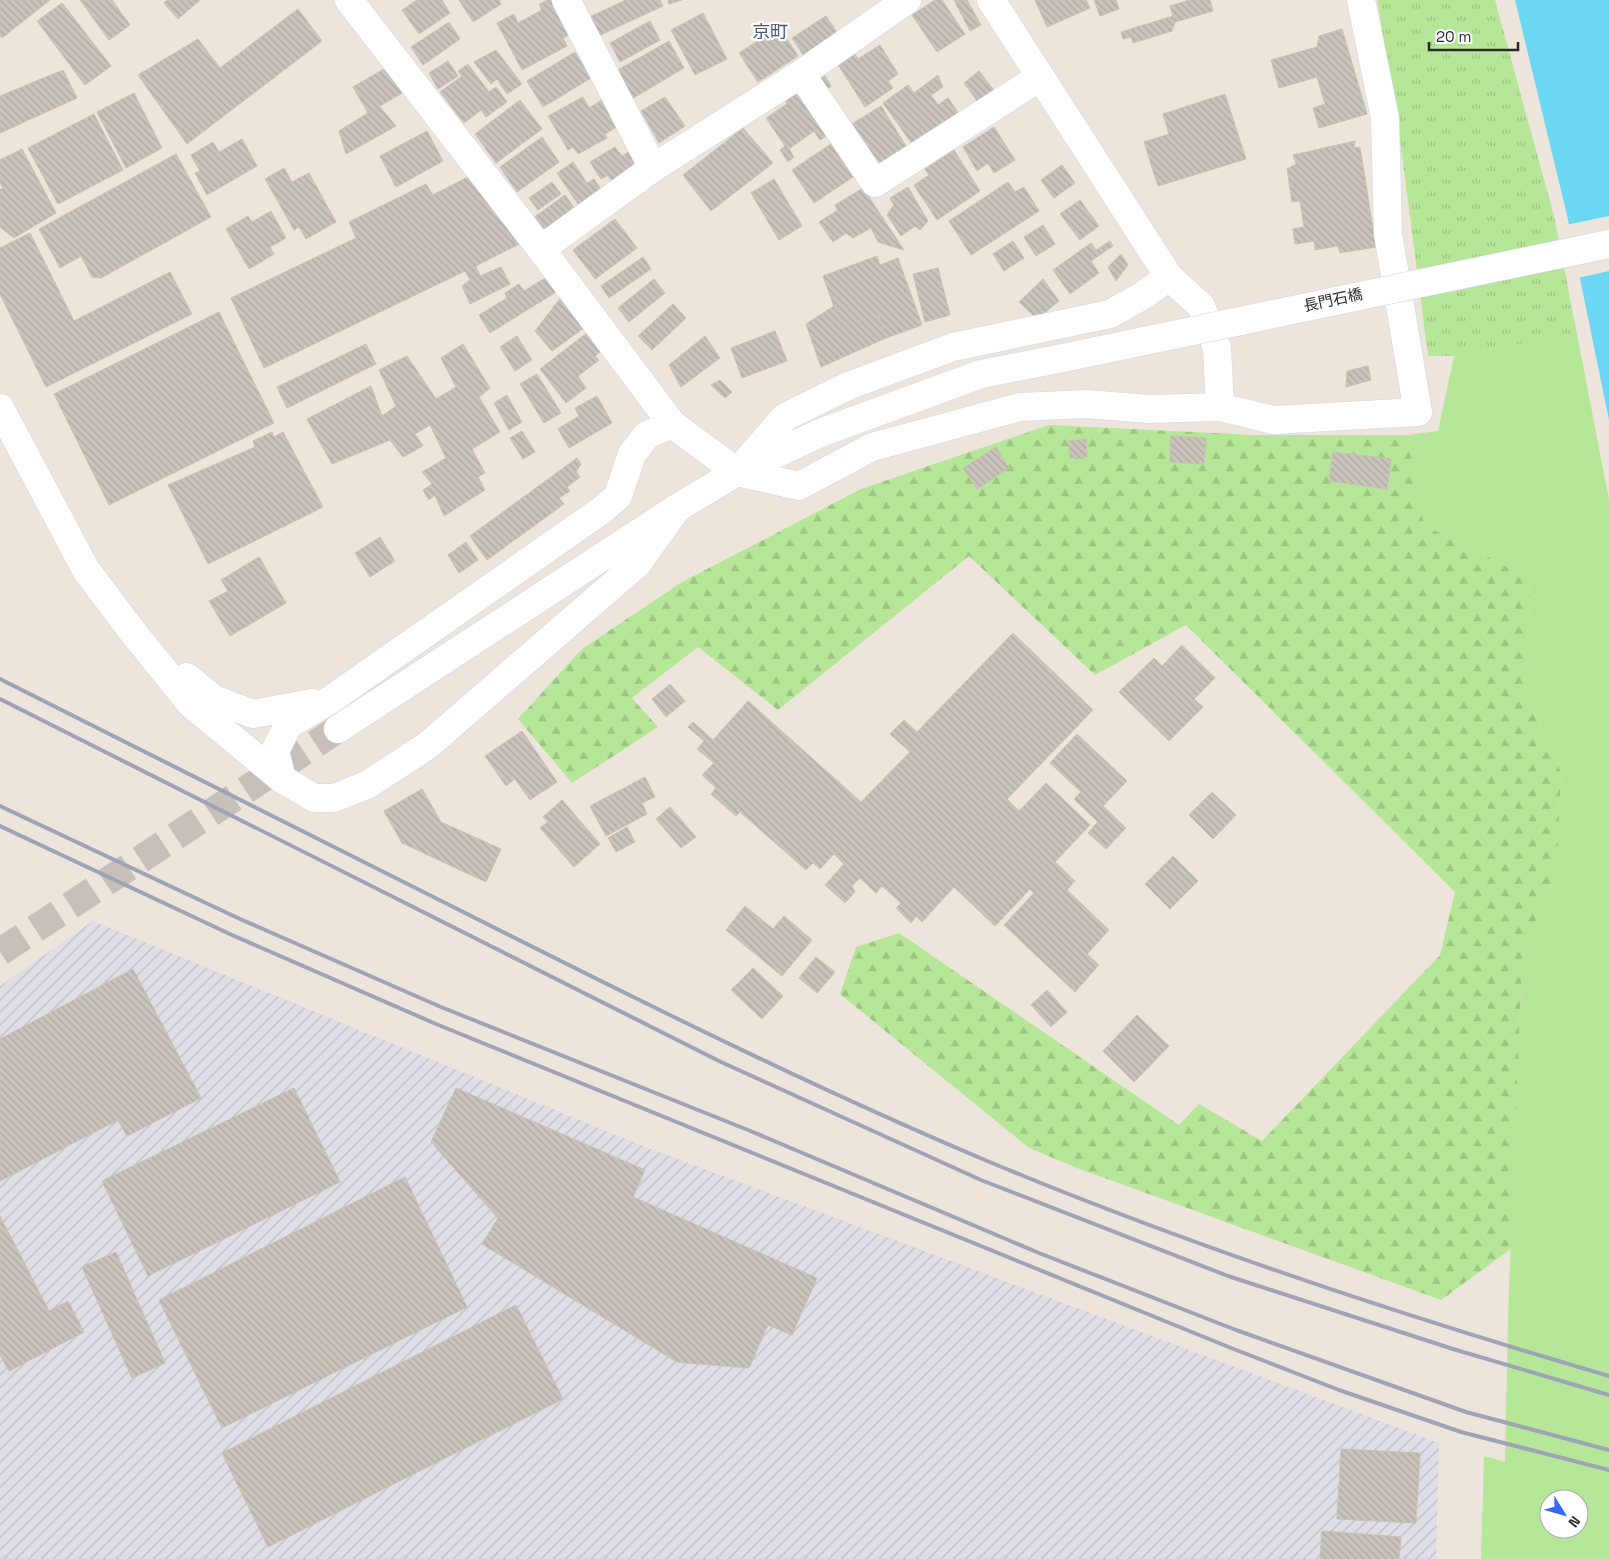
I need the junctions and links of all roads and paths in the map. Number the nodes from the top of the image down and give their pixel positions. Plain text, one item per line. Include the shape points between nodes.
1 (349, 0) edge
2 (566, 0) edge
3 (907, 0) edge
4 (991, 0) edge
5 (1361, 0) edge
6 (801, 74) junction
7 (1040, 78) junction
8 (653, 168) junction
9 (1609, 244) edge
10 (542, 249) junction
11 (1169, 277) junction
12 (1220, 407) junction
13 (0, 408) edge
14 (672, 424) junction
15 (737, 472) junction
16 (677, 508) junction
17 (132, 631) junction
18 (330, 700) junction
19 (338, 728) tunnel mouth
20 (282, 779) junction

1 - 10 street
2 - 8 street
3 - 6 street
4 - 7 street
5 - 12 street via 1385,118 1388,234 1418,412 1273,420
6 - 7 street via 875,183
6 - 8 street
7 - 11 street
8 - 10 street
9 - 15 street, 長門石橋, bridge via 980,374 820,433
10 - 14 street
11 - 12 street via 1202,306 1217,348
11 - 15 street via 1110,314 953,347 848,386 786,417
12 - 15 street via 1149,409 1086,404 1020,407 872,447 800,486
13 - 17 street via 86,570
14 - 15 street
14 - 18 street via 647,435 632,454 618,496 602,510
15 - 16 street
16 - 19 street
16 - 20 street via 637,564 427,746 368,784 334,798 314,798
17 - 18 street via 214,699 253,714
17 - 20 street via 191,704
18 - 20 street via 288,725 275,750

